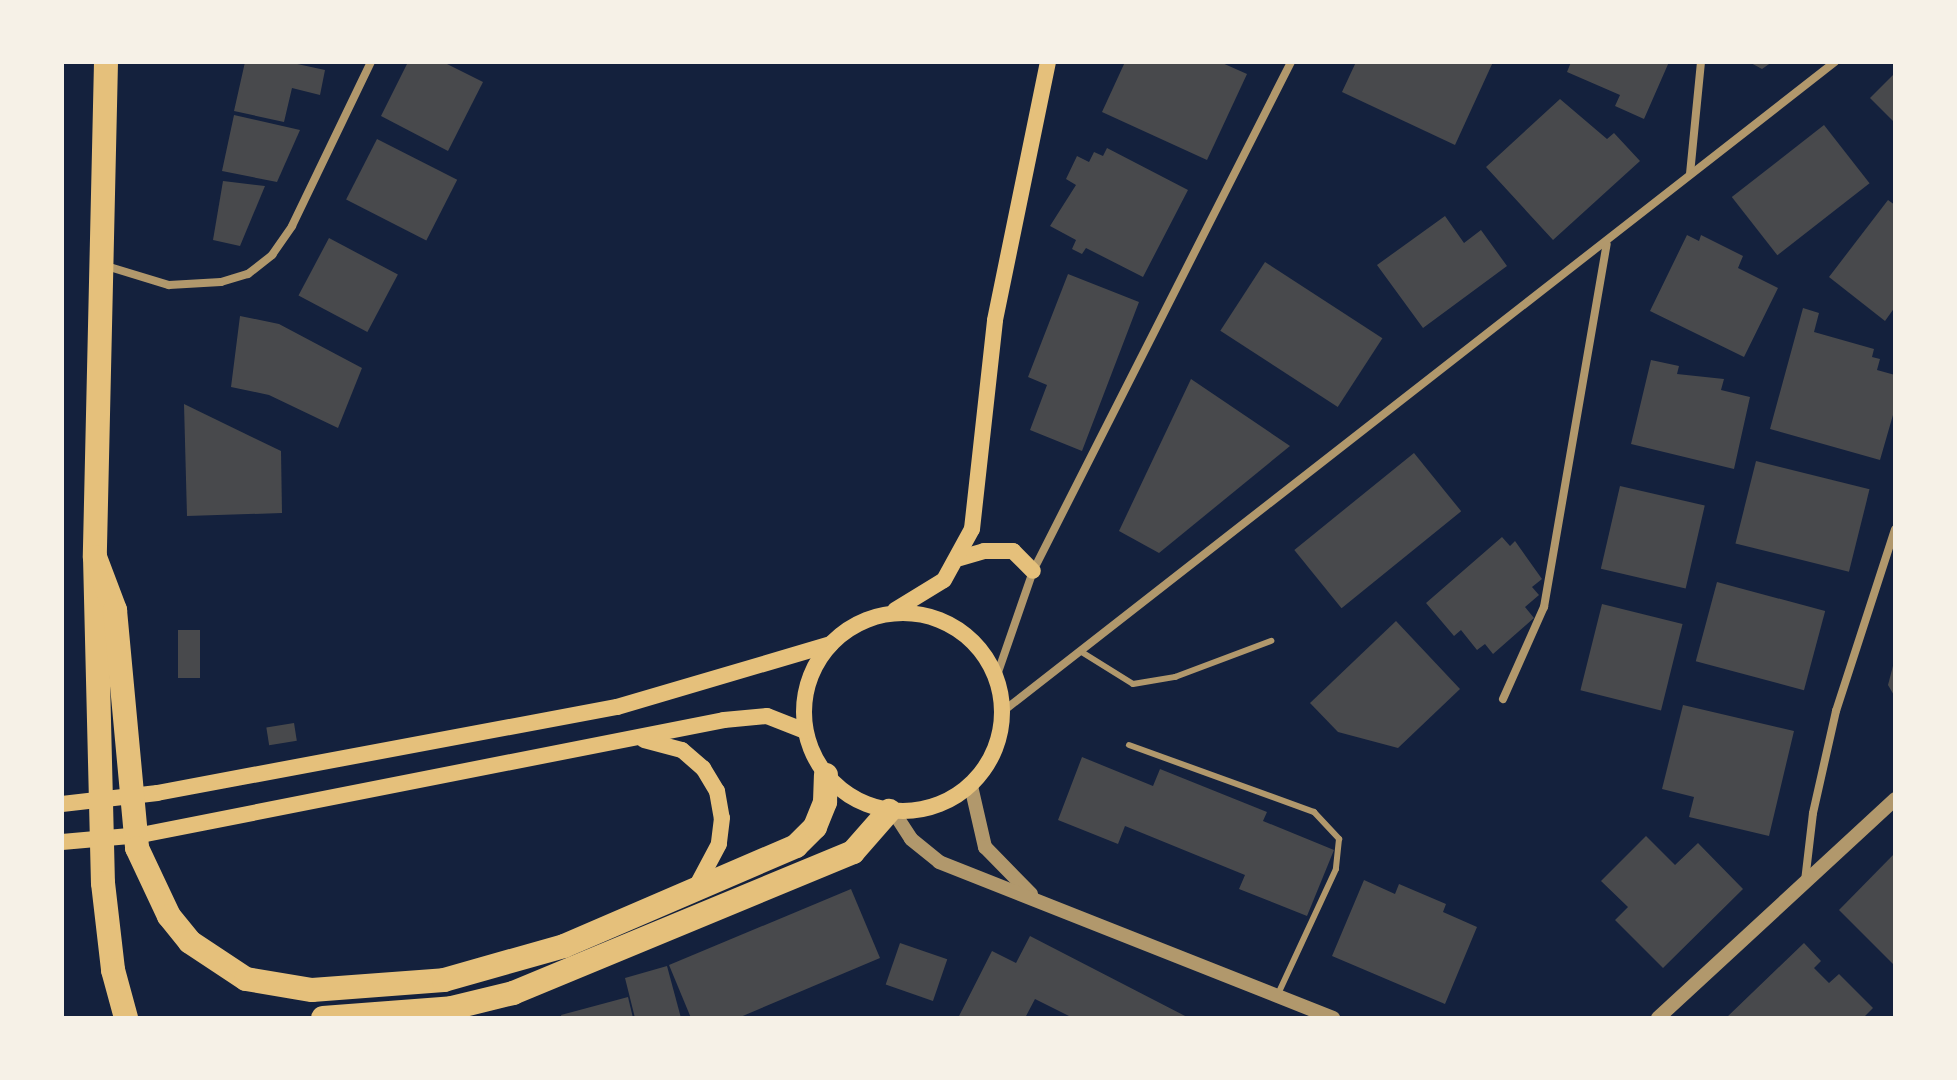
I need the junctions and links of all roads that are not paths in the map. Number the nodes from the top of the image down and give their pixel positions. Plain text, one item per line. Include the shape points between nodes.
1 (124, 62) edge
2 (371, 62) edge
3 (1048, 62) edge
4 (1291, 62) edge
5 (1701, 62) edge
6 (1835, 62) edge
7 (106, 71) edge
8 (1690, 174) junction
9 (1607, 244) junction
10 (103, 265) junction
11 (1895, 529) edge
12 (95, 557) junction
13 (960, 558) junction
14 (1033, 571) junction
15 (876, 616) junction
16 (1271, 641) dead end
17 (831, 644) junction
18 (1080, 651) junction
19 (996, 678) junction
20 (1503, 699) dead end
21 (1002, 712) junction
22 (805, 731) junction
23 (631, 739) junction
24 (1129, 745) dead end
25 (826, 775) junction
26 (971, 786) junction
27 (1895, 799) edge
28 (62, 804) edge
29 (891, 811) junction
30 (62, 842) edge
31 (1805, 886) junction
32 (694, 892) junction
33 (1043, 905) junction
34 (619, 923) junction
35 (630, 946) junction
36 (1278, 994) junction
37 (126, 1018) edge
38 (323, 1018) edge
39 (1333, 1018) edge
40 (1658, 1018) edge

1 - 7 highway
2 - 10 street via 292,226 272,255 248,274 221,282 169,285 137,280
3 - 13 main road via 1009,240 972,529
4 - 14 street
5 - 8 street
6 - 8 street
7 - 10 highway
8 - 9 street
9 - 18 street via 1425,377 1317,469
9 - 20 street via 1544,607
10 - 12 highway
11 - 31 street via 1836,711 1813,813
12 - 34 highway via 115,610 137,848 169,916 216,963 278,988 381,986 505,966
12 - 37 highway via 103,883 113,970
13 - 14 main road via 996,549 1013,551
13 - 15 main road via 924,596
14 - 19 street
15 - 17 main road
15 - 19 main road via 935,618 961,631 982,652
16 - 18 lane via 1175,677 1133,684
17 - 22 main road via 808,684
17 - 28 main road via 617,707 157,793
18 - 21 street
19 - 21 main road
21 - 26 main road via 999,739
22 - 23 main road via 767,716
22 - 25 main road
23 - 30 main road via 141,835
23 - 32 main road via 682,750 703,768 717,791 719,844
24 - 36 lane via 1314,812 1339,839 1336,869
25 - 29 main road via 854,799
25 - 32 highway via 825,802 815,827 796,846
26 - 29 main road via 921,810
26 - 33 street via 985,847
27 - 31 street
29 - 33 street via 911,839 939,862
29 - 35 highway via 853,852
31 - 40 street
32 - 34 highway
33 - 36 street
34 - 35 highway
35 - 38 highway via 513,993 452,1008
36 - 39 street

